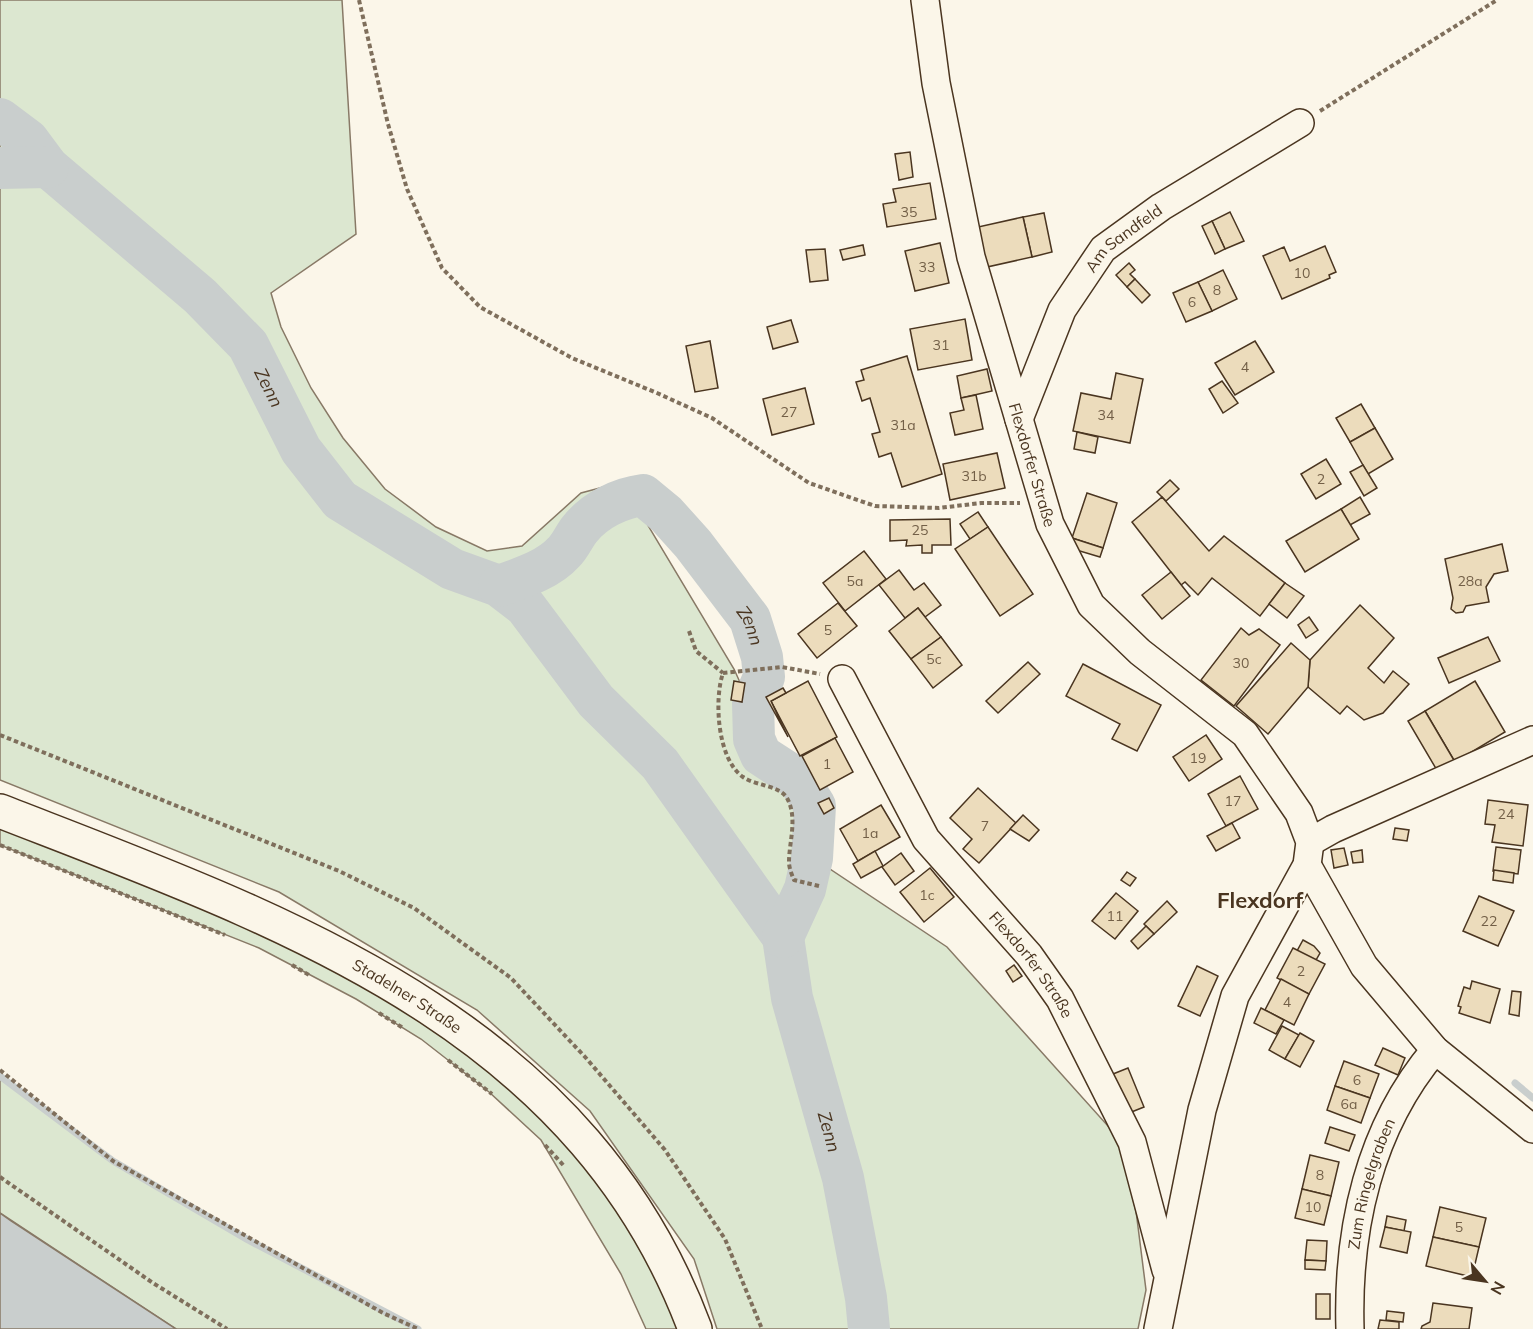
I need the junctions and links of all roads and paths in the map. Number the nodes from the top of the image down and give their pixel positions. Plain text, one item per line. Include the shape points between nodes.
1 (359, 0) edge
2 (925, 0) edge
3 (1497, 0) edge
4 (1300, 123) joint
5 (1019, 419) junction
6 (1045, 506) junction
7 (689, 631) dead end
8 (723, 673) junction
9 (842, 679) joint
10 (1533, 740) edge
11 (0, 811) edge
12 (0, 845) edge
13 (1308, 853) junction
14 (819, 886) dead end
15 (226, 935) dead end
16 (288, 963) dead end
17 (317, 979) dead end
18 (375, 1011) dead end
19 (412, 1034) dead end
20 (1435, 1050) junction
21 (446, 1059) dead end
22 (0, 1070) edge
23 (498, 1100) dead end
24 (1533, 1129) edge
25 (541, 1140) dead end
26 (570, 1174) dead end
27 (0, 1177) edge
28 (1167, 1277) junction
29 (227, 1329) edge
30 (418, 1329) edge
31 (695, 1329) edge
32 (1158, 1329) edge
33 (1350, 1329) edge

1 - 6 path via 407,189 442,268 480,307 572,358 712,418 820,487 875,506
2 - 5 street, Flexdorfer Straße via 936,83 971,257
3 - 4 path
4 - 5 street, Am Sandfeld via 1161,207 1103,249 1062,310
5 - 6 street, Flexdorfer Straße
6 - 13 street, Flexdorfer Straße via 1050,524 1091,605 1140,652 1245,734 1299,813
7 - 8 path via 696,651
8 - 9 path via 782,667
8 - 14 path via 718,689 719,725 729,757 741,776 780,790 788,799 792,816 789,864 794,880
9 - 28 street, Flexdorfer Straße via 926,839 1029,955 1060,999 1132,1142
10 - 13 street via 1333,828
11 - 31 main road, Stadelner Straße via 166,875 322,944 445,1018 505,1062 576,1131 616,1179 646,1225
12 - 15 path
13 - 20 street, Flexdorfer Straße via 1364,966
13 - 28 street, Flexdorfer Straße via 1235,996 1202,1110
16 - 17 path
18 - 19 path
20 - 24 street, Flexdorfer Straße
20 - 33 street, Zum Ringelgraben via 1396,1105 1364,1180 1351,1277
21 - 23 path
22 - 30 path via 113,1161
25 - 26 path
27 - 29 path
28 - 32 street, Flexdorfer Straße

